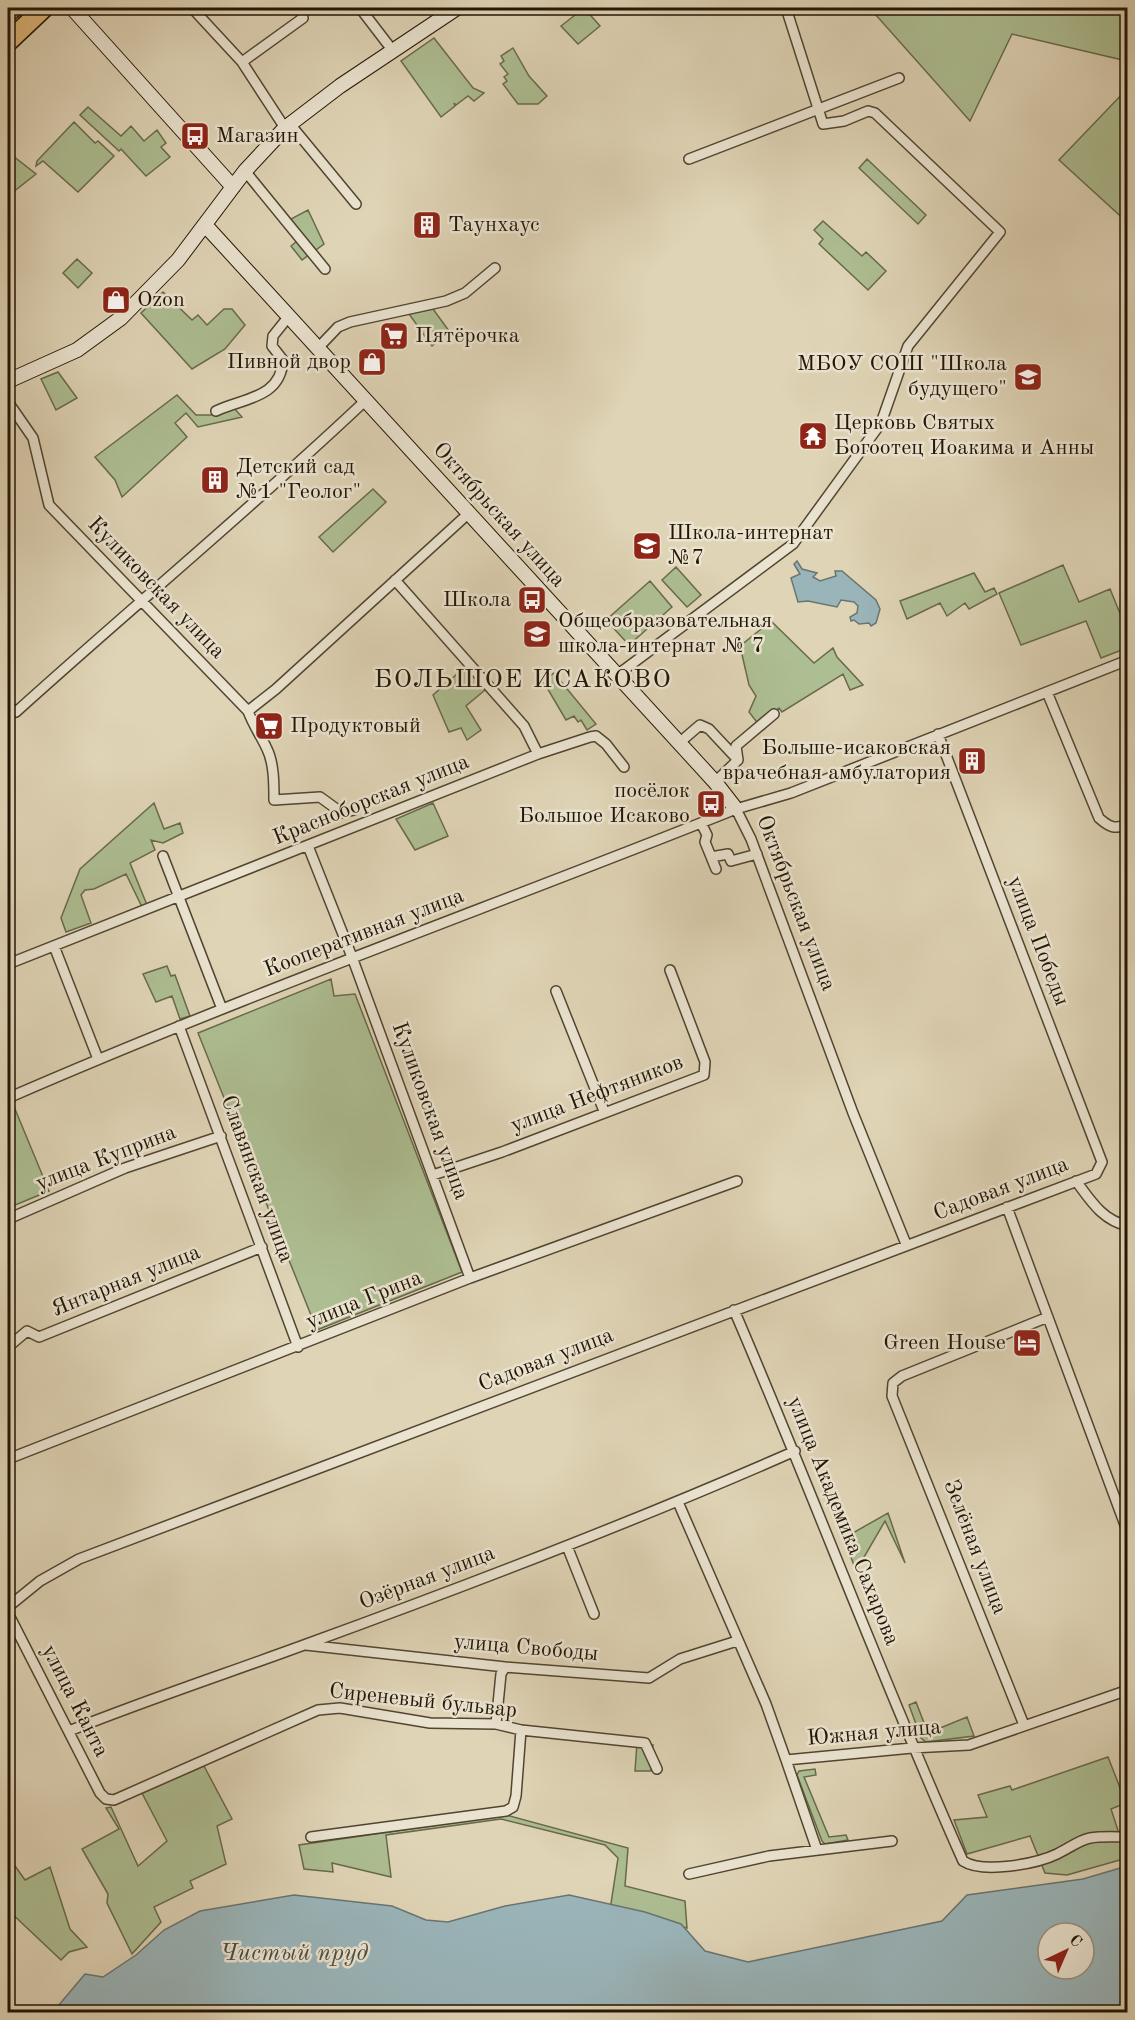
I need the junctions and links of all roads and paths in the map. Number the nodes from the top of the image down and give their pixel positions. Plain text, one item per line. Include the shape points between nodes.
1 (13, 8) edge
2 (44, 8) edge
3 (72, 8) edge
4 (192, 8) edge
5 (360, 8) edge
6 (457, 8) edge
7 (786, 8) edge
8 (8, 12) edge
9 (303, 18) dead end
10 (8, 42) edge
11 (393, 51) junction
12 (242, 62) junction
13 (899, 78) dead end
14 (817, 110) junction
15 (288, 126) junction
16 (255, 159) junction
17 (689, 159) dead end
18 (218, 170) junction
19 (245, 171) junction
20 (233, 187) junction
21 (356, 204) dead end
22 (206, 226) junction
23 (495, 268) dead end
24 (325, 269) dead end
25 (289, 316) junction
26 (318, 348) junction
27 (8, 381) edge
28 (366, 400) junction
29 (8, 402) edge
30 (216, 411) dead end
31 (468, 513) junction
32 (395, 580) junction
33 (142, 603) junction
34 (1128, 660) edge
35 (617, 675) junction
36 (1047, 692) junction
37 (8, 706) edge
38 (248, 711) junction
39 (774, 714) dead end
40 (938, 734) junction
41 (679, 743) junction
42 (538, 754) junction
43 (738, 760) junction
44 (624, 767) dead end
45 (715, 782) junction
46 (736, 809) junction
47 (354, 810) dead end
48 (701, 823) junction
49 (1123, 826) edge
50 (308, 846) junction
51 (757, 854) junction
52 (163, 856) dead end
53 (711, 857) junction
54 (716, 869) dead end
55 (181, 898) junction
56 (54, 946) junction
57 (352, 957) junction
58 (8, 964) edge
59 (670, 970) dead end
60 (556, 991) dead end
61 (222, 1009) junction
62 (179, 1026) junction
63 (98, 1059) junction
64 (8, 1098) edge
65 (604, 1111) junction
66 (220, 1136) junction
67 (1102, 1162) joint
68 (433, 1175) junction
69 (737, 1181) dead end
70 (1076, 1181) junction
71 (1007, 1207) junction
72 (8, 1219) edge
73 (1128, 1226) edge
74 (906, 1244) junction
75 (262, 1247) junction
76 (470, 1278) junction
77 (734, 1310) junction
78 (1048, 1317) junction
79 (8, 1347) edge
80 (298, 1347) junction
81 (795, 1451) junction
82 (8, 1459) edge
83 (678, 1502) junction
84 (1128, 1533) edge
85 (567, 1546) junction
86 (8, 1607) edge
87 (8, 1613) edge
88 (594, 1614) dead end
89 (737, 1641) junction
90 (304, 1645) junction
91 (505, 1667) junction
92 (1128, 1690) edge
93 (496, 1724) junction
94 (1024, 1725) junction
95 (521, 1730) junction
96 (69, 1731) junction
97 (912, 1748) junction
98 (786, 1760) junction
99 (657, 1769) dead end
100 (114, 1800) joint
101 (311, 1837) dead end
102 (1128, 1837) edge
103 (892, 1841) dead end
104 (817, 1850) junction
105 (689, 1874) dead end

1 - 8 highway
2 - 10 highway
3 - 18 street
4 - 12 street
5 - 11 street
6 - 11 street
7 - 14 street
9 - 12 street
11 - 15 street
12 - 15 street
13 - 14 street
14 - 17 street
14 - 35 street via 823,124 868,111 875,113 1000,232 908,346 881,423 793,544
15 - 16 street
15 - 21 street
16 - 18 street via 233,171
16 - 19 street
18 - 20 street
19 - 20 street
19 - 24 street
20 - 22 street
22 - 25 street, Октябрьская улица
22 - 27 street via 121,318 77,350
23 - 26 street via 465,293 446,301 338,327
25 - 26 street, Октябрьская улица
25 - 30 street via 273,336 272,346 283,360 282,375 254,399
26 - 28 street, Октябрьская улица
28 - 31 street, Октябрьская улица
28 - 33 street
29 - 33 street, Куликовская улица via 33,438 49,505
31 - 32 street
31 - 35 street, Октябрьская улица
32 - 38 street
32 - 42 street via 524,726
33 - 37 street via 16,712
33 - 38 street, Куликовская улица
34 - 36 street
35 - 41 street, Октябрьская улица
36 - 40 street
36 - 49 street via 1099,818 1108,826
38 - 47 street, Куликовская улица via 268,750 274,800 320,797 342,813
39 - 43 street via 736,746
40 - 46 street, Кооперативная улица via 791,793
40 - 67 street, улица Победы
41 - 43 street via 700,725 709,729
41 - 45 street, Октябрьская улица
42 - 44 street, Красноборская улица via 596,736
42 - 50 street, Красноборская улица
43 - 45 street
45 - 46 street, Октябрьская улица
46 - 48 street, Кооперативная улица
46 - 51 street, Октябрьская улица
48 - 53 street
48 - 57 street, Кооперативная улица
50 - 55 street, Красноборская улица
50 - 57 street, Куликовская улица
51 - 53 street via 731,861 728,854
51 - 74 street, Октябрьская улица
52 - 55 street
53 - 54 street
55 - 56 street, Красноборская улица
55 - 61 street
56 - 58 street, Красноборская улица
56 - 63 street
57 - 61 street, Кооперативная улица
57 - 68 street, Куликовская улица
59 - 65 street, улица Нефтяников via 705,1062 704,1074
60 - 65 street
61 - 62 street, Кооперативная улица
62 - 63 street, Кооперативная улица
62 - 66 street, Славянская улица
63 - 64 street, Кооперативная улица
65 - 68 street, улица Нефтяников
66 - 72 street, улица Куприна via 125,1168
66 - 75 street, Славянская улица
67 - 70 street, Садовая улица via 1096,1174
68 - 76 street, Куликовская улица
69 - 76 street, улица Грина
70 - 71 street, Садовая улица
70 - 73 street via 1099,1211
71 - 74 street, Садовая улица
71 - 78 street
74 - 77 street, Садовая улица
75 - 79 street, Янтарная улица via 39,1337 27,1332
75 - 80 street, Славянская улица
76 - 80 street, улица Грина
77 - 81 street, улица Академика Сахарова
77 - 86 street, Садовая улица via 79,1559 40,1581
78 - 84 street
78 - 94 street, Зелёная улица via 902,1376 893,1383 892,1396
80 - 82 street, улица Грина
81 - 83 street, Озёрная улица
81 - 97 street, улица Академика Сахарова
83 - 85 street, Озёрная улица
83 - 89 street, Южная улица
85 - 88 street
85 - 90 street, Озёрная улица
87 - 96 street, улица Канта
89 - 91 street, улица Свободы via 680,1659 649,1678
89 - 98 street, Южная улица
90 - 91 street, улица Свободы
90 - 96 street, Озёрная улица
91 - 93 street
92 - 94 street, Южная улица
93 - 95 street, Сиреневый бульвар
93 - 100 street, Сиреневый бульвар via 430,1723 340,1708 318,1710
94 - 97 street, Южная улица via 969,1745
95 - 99 street, Сиреневый бульвар via 645,1743
95 - 101 street via 516,1796 513,1807 506,1811
96 - 100 street, улица Канта via 100,1794
97 - 98 street, Южная улица
97 - 102 street, улица Академика Сахарова via 963,1861 971,1866 1025,1863 1055,1855 1089,1838
98 - 104 street
103 - 104 street
104 - 105 street

